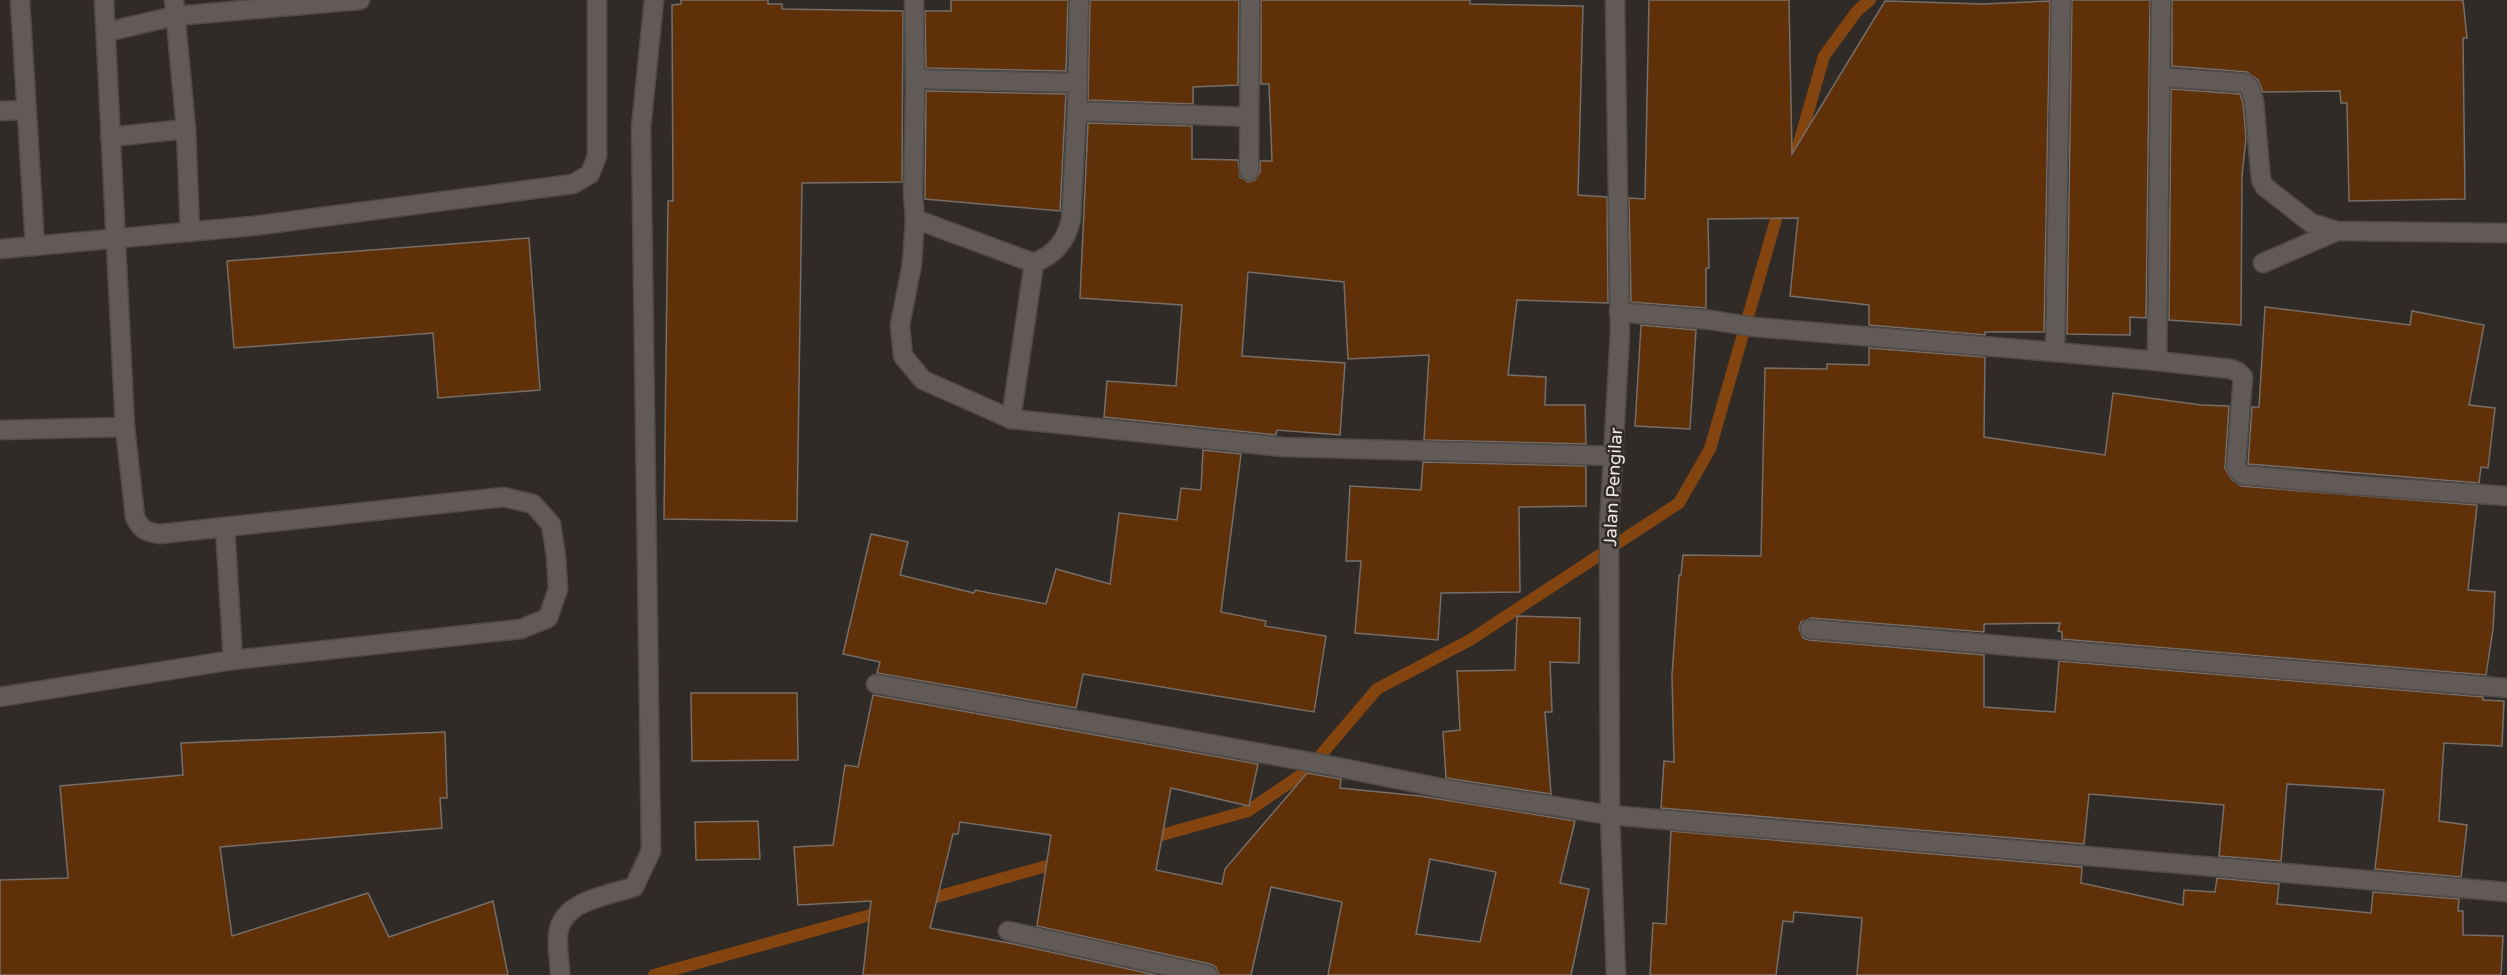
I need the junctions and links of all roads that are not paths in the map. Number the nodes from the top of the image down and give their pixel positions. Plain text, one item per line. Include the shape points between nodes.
1 (20, 0) edge
2 (104, 0) edge
3 (360, 0) edge
4 (597, 0) edge
5 (654, 0) edge
6 (914, 0) edge
7 (1079, 0) edge
8 (1250, 0) edge
9 (1615, 0) edge
10 (2061, 0) edge
11 (2161, 0) edge
12 (174, 8) edge
13 (106, 32) junction
14 (2161, 77) junction
15 (915, 79) junction
16 (1078, 83) junction
17 (25, 110) junction
18 (0, 111) edge
19 (1077, 111) junction
20 (1249, 117) junction
21 (186, 129) junction
22 (110, 137) junction
23 (1248, 171) dead end
24 (915, 219) junction
25 (2337, 231) junction
26 (190, 232) junction
27 (2507, 233) edge
28 (114, 238) junction
29 (35, 246) junction
30 (0, 249) edge
31 (1034, 263) junction
32 (2263, 263) dead end
33 (1619, 312) junction
34 (2055, 352) junction
35 (2157, 361) junction
36 (1011, 419) junction
37 (125, 427) junction
38 (0, 430) edge
39 (1615, 456) junction
40 (2507, 496) edge
41 (225, 527) junction
42 (1810, 629) dead end
43 (233, 660) junction
44 (876, 684) dead end
45 (2507, 688) edge
46 (0, 697) edge
47 (1610, 815) junction
48 (2507, 892) edge
49 (1008, 931) dead end
50 (561, 975) edge
51 (1208, 975) edge
52 (1616, 975) edge

1 - 17 street
2 - 13 street
3 - 12 street
4 - 26 street via 597,156 590,174 573,184
5 - 50 street via 641,128 651,851 634,887 577,905 564,916 558,935
6 - 15 street
7 - 16 street
8 - 20 street
9 - 33 street, Jalan Pengilar
10 - 34 street
11 - 14 street
12 - 13 street
12 - 21 street
13 - 22 street
14 - 25 street via 2245,83 2254,101 2261,180 2265,187 2311,223
14 - 35 street
15 - 16 street
15 - 24 street
16 - 19 street
17 - 18 street
17 - 29 street
19 - 20 street
19 - 31 street via 1068,231 1048,257
20 - 23 street
21 - 22 street
21 - 26 street
22 - 28 street
24 - 31 street
24 - 36 street via 912,264 900,325 903,356 923,380
25 - 27 street
25 - 32 street
26 - 28 street
28 - 29 street
28 - 37 street
29 - 30 street
31 - 36 street
33 - 34 street
33 - 39 street, Jalan Pengilar
34 - 35 street
35 - 40 street via 2231,369 2243,377 2236,465 2243,474 2350,486
36 - 39 street via 1283,447
37 - 38 street
37 - 41 street via 139,526 160,534
39 - 47 street, Jalan Pengilar via 1610,528
41 - 43 street
41 - 43 street via 504,497 533,504 551,524 558,589 548,618 520,629
42 - 45 street
43 - 46 street
44 - 47 street via 1451,790
47 - 48 street
47 - 52 street, Jalan Pengilar
49 - 51 street

